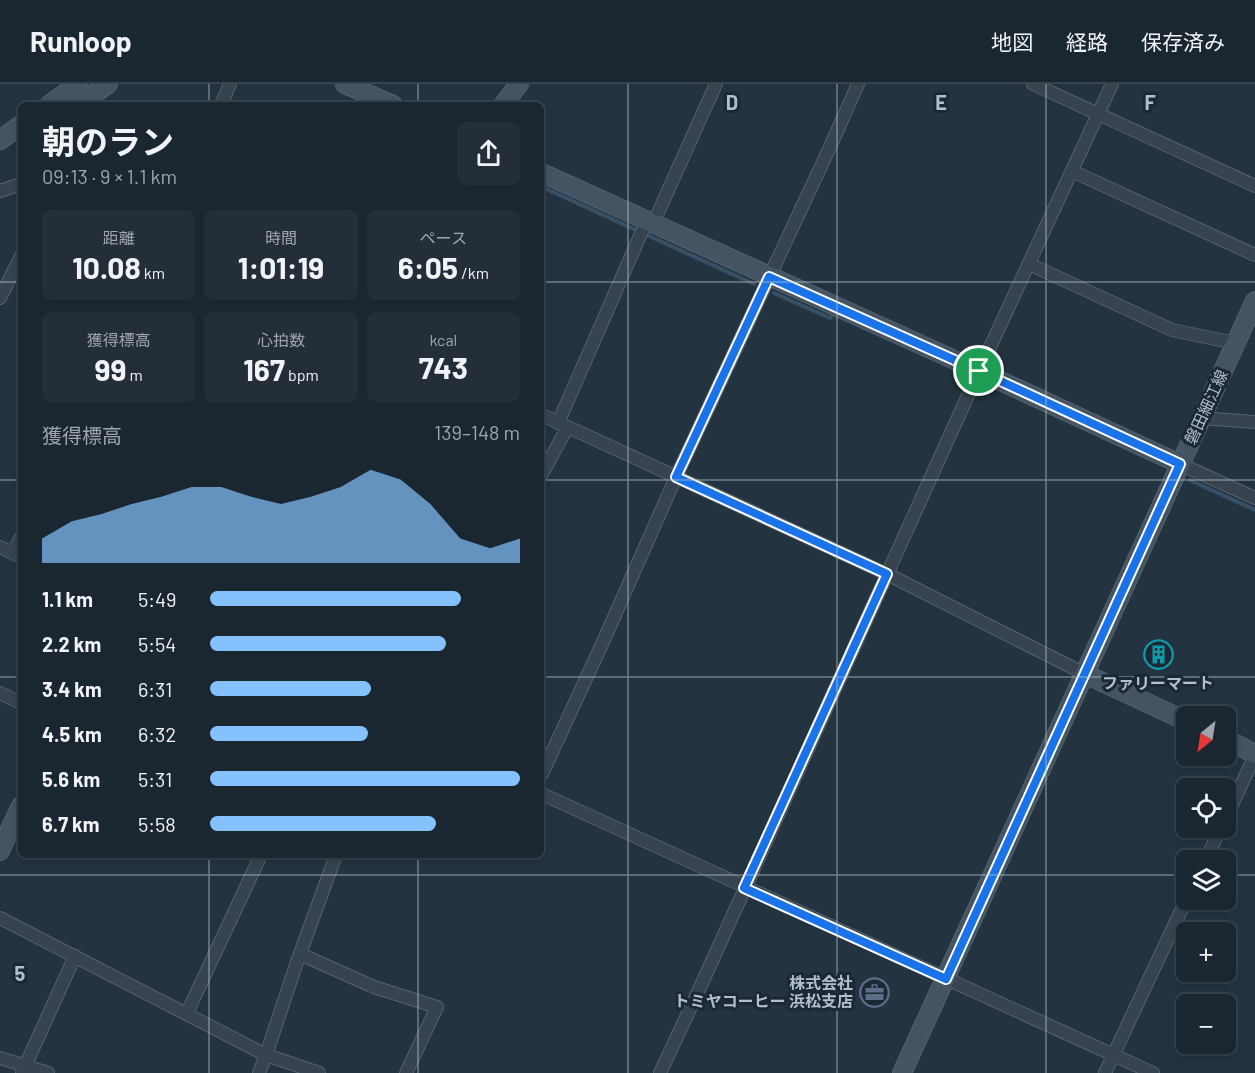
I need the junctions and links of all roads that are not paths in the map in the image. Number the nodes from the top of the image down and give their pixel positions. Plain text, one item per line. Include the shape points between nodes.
1 (108, 84) edge
2 (230, 84) edge
3 (345, 84) edge
4 (519, 84) edge
5 (716, 84) edge
6 (858, 84) edge
7 (1033, 84) edge
8 (1112, 84) edge
9 (75, 86) edge
10 (53, 102) edge
11 (222, 102) edge
12 (386, 102) edge
13 (505, 102) edge
14 (1098, 114) junction
15 (18, 127) edge
16 (0, 140) edge
17 (1072, 171) junction
18 (544, 174) edge
19 (18, 185) edge
20 (1255, 186) edge
21 (0, 191) edge
22 (645, 228) junction
23 (1255, 255) edge
24 (18, 262) edge
25 (1029, 264) junction
26 (769, 277) junction
27 (0, 298) edge
28 (1255, 301) edge
29 (1235, 343) junction
30 (979, 371) junction
31 (544, 417) edge
32 (1202, 418) junction
33 (1255, 422) edge
34 (562, 425) junction
35 (1180, 464) junction
36 (544, 469) edge
37 (676, 477) junction
38 (1255, 498) edge
39 (0, 547) edge
40 (17, 555) edge
41 (887, 574) junction
42 (1085, 674) junction
43 (0, 693) edge
44 (18, 702) edge
45 (1176, 716) edge
46 (1236, 744) edge
47 (1255, 754) edge
48 (544, 770) edge
49 (544, 795) edge
50 (1236, 796) edge
51 (18, 812) edge
52 (0, 851) edge
53 (260, 858) edge
54 (335, 858) edge
55 (744, 888) junction
56 (1181, 910) edge
57 (0, 918) edge
58 (300, 954) junction
59 (75, 956) junction
60 (946, 979) junction
61 (187, 1013) junction
62 (266, 1055) junction
63 (1113, 1055) junction
64 (0, 1058) edge
65 (24, 1069) edge
66 (48, 1073) edge
67 (259, 1073) edge
68 (319, 1073) edge
69 (406, 1073) edge
70 (660, 1073) edge
71 (902, 1073) edge
72 (1105, 1073) edge
73 (1153, 1073) edge

1 - 9 main road via 92,96 79,96
2 - 11 street
3 - 12 main road
4 - 13 main road
5 - 22 street
6 - 26 street
7 - 14 street
8 - 14 street
9 - 10 main road
14 - 17 street
14 - 20 street
15 - 16 main road
17 - 23 street
17 - 25 street
18 - 22 main road
19 - 21 street
22 - 26 main road
22 - 34 street
24 - 27 street
25 - 29 street via 1172,330
25 - 30 street
26 - 30 main road
26 - 37 street
28 - 29 main road, 磐田細江線
29 - 32 main road, 磐田細江線
30 - 35 main road
30 - 41 street
31 - 34 street
32 - 33 street
32 - 35 main road, 磐田細江線
34 - 36 street
34 - 37 street
35 - 38 street
35 - 42 main road, 磐田細江線
37 - 41 street
37 - 48 street
39 - 40 street
41 - 42 street
41 - 55 street
42 - 45 main road
42 - 60 main road, 磐田細江線
43 - 44 street
46 - 47 main road
47 - 50 street
49 - 55 street
51 - 52 main road
53 - 61 street
54 - 58 street
55 - 60 street
55 - 70 street
56 - 63 street
57 - 59 street
58 - 62 street
58 - 69 street via 375,987 436,1007
59 - 61 street
59 - 65 street
60 - 63 street
60 - 71 main road, 磐田細江線
61 - 62 street
62 - 67 street
62 - 68 street
63 - 72 street
63 - 73 street
64 - 65 street
65 - 66 street

